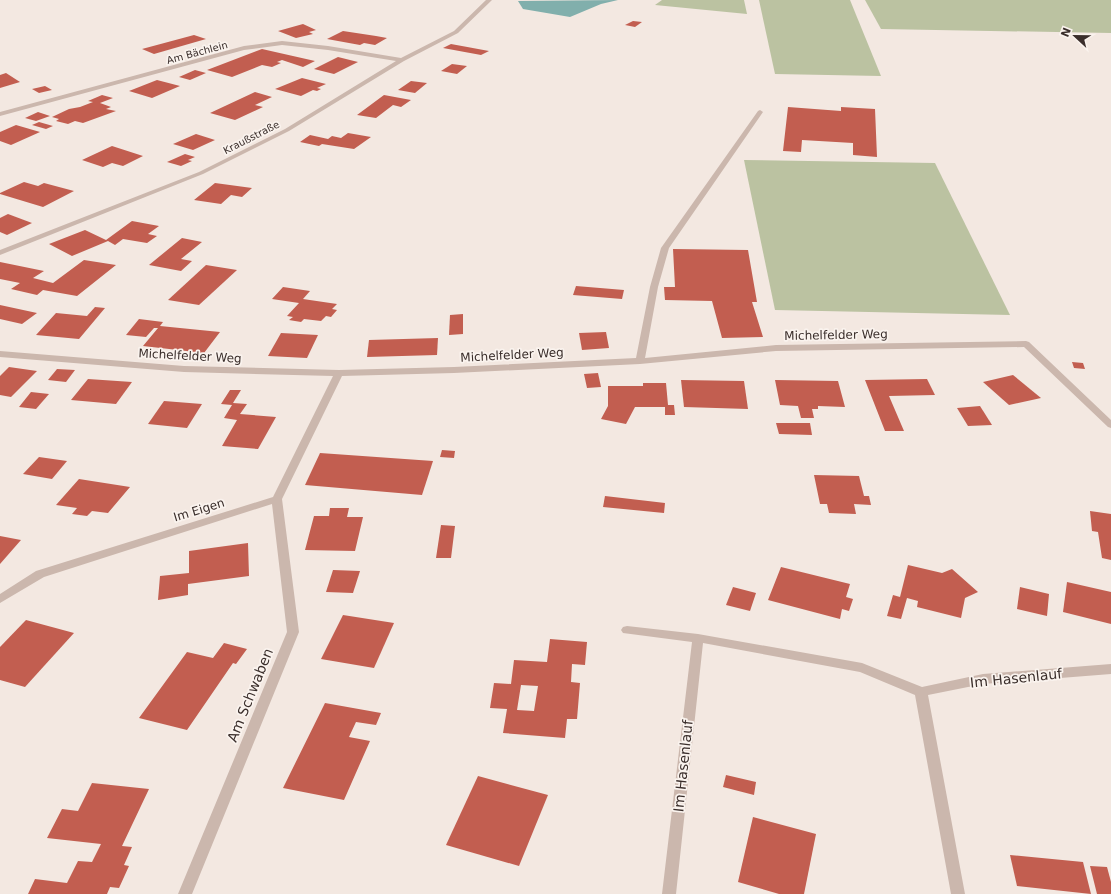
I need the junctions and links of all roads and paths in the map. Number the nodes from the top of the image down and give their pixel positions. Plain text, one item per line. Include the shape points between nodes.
1 (489, 0) edge
2 (402, 60) junction
3 (760, 112) dead end
4 (0, 114) edge
5 (0, 253) edge
6 (0, 354) edge
7 (640, 360) junction
8 (339, 373) junction
9 (1111, 426) edge
10 (277, 499) junction
11 (0, 599) edge
12 (627, 630) dead end
13 (698, 638) junction
14 (1111, 669) edge
15 (921, 692) junction
16 (186, 894) edge
17 (669, 894) edge
18 (958, 894) edge

1 - 2 street, Kraußstraße via 456,32
2 - 4 street, Am Bächlein via 328,48 282,44 244,48
2 - 5 street, Kraußstraße via 287,130 202,173
3 - 7 street via 665,248 654,287
6 - 8 street, Michelfelder Weg via 184,369
7 - 8 street, Michelfelder Weg
7 - 9 street, Michelfelder Weg via 776,348 1026,344
8 - 10 street
10 - 11 street, Im Eigen via 40,574
10 - 16 street, Am Schwaben via 293,632
12 - 13 street
13 - 15 street via 862,668
13 - 17 street, Im Hasenlauf
14 - 15 street, Im Hasenlauf via 983,679
15 - 18 street

